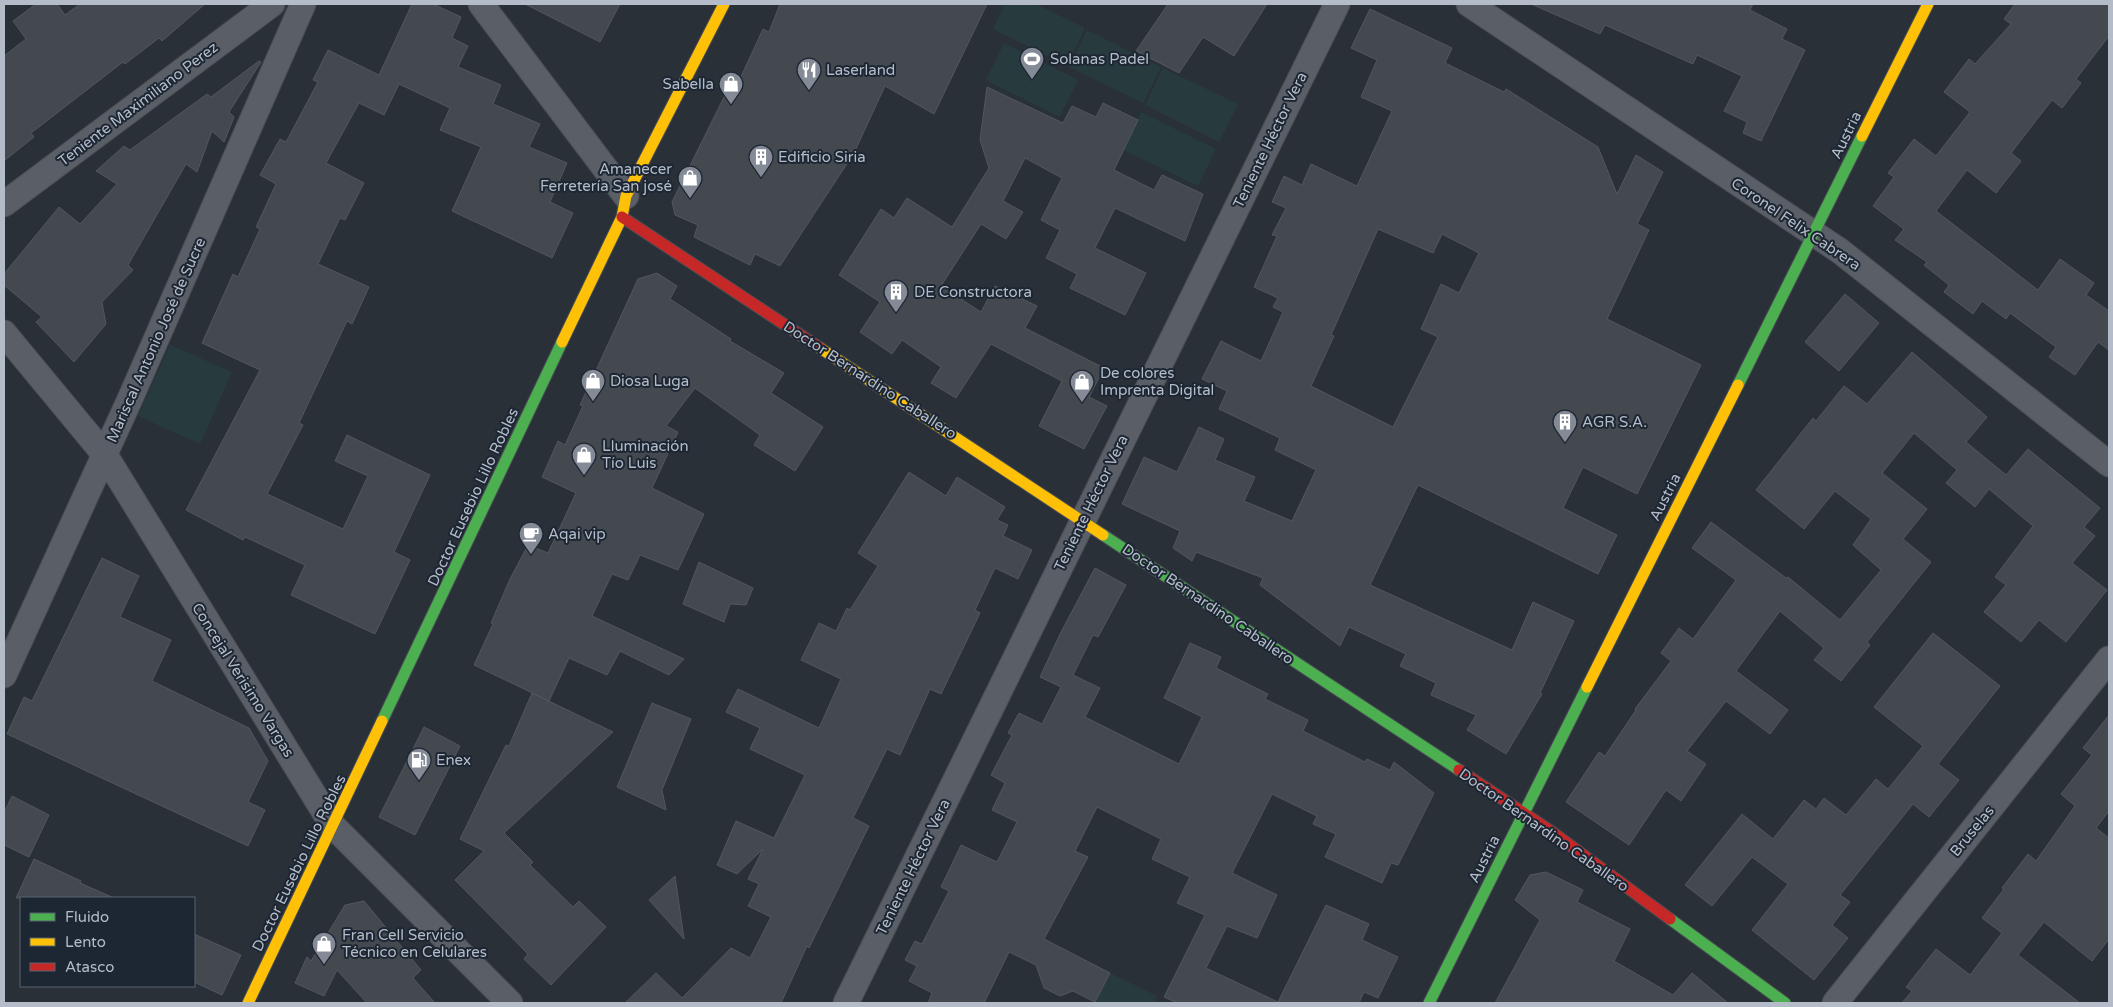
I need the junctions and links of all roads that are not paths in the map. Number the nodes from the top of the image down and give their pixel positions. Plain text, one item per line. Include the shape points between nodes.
1 (272, 4) edge
2 (304, 4) edge
3 (481, 4) edge
4 (724, 4) edge
5 (1337, 4) edge
6 (1468, 4) edge
7 (1928, 4) edge
8 (4, 204) edge
9 (624, 206) junction
10 (1813, 233) junction
11 (4, 333) edge
12 (105, 455) junction
13 (2109, 464) edge
14 (1083, 521) junction
15 (2109, 659) edge
16 (4, 675) edge
17 (1524, 813) junction
18 (333, 826) junction
19 (248, 1003) edge
20 (510, 1003) edge
21 (846, 1003) edge
22 (1429, 1003) edge
23 (1784, 1003) edge
24 (1835, 1003) edge

1 - 8 street, Teniente Maximiliano Perez
2 - 12 street, Mariscal Antonio José de Sucre
3 - 9 street, Doctor Bernardino Caballero
4 - 9 street, Doctor Eusebio Lillo Robles
5 - 14 street, Teniente Héctor Vera
6 - 10 street, Coronel Felix Cabrera
7 - 10 street, Austria
9 - 14 street, Doctor Bernardino Caballero
9 - 18 street, Doctor Eusebio Lillo Robles
10 - 13 street, Coronel Felix Cabrera
10 - 17 street, Austria
11 - 12 street, Concejal Verisimo Vargas
12 - 16 street, Mariscal Antonio José de Sucre
12 - 18 street, Concejal Verisimo Vargas
14 - 17 street, Doctor Bernardino Caballero
14 - 21 street, Teniente Héctor Vera
15 - 24 street, Bruselas
17 - 22 street, Austria
17 - 23 street, Doctor Bernardino Caballero
18 - 19 street, Doctor Eusebio Lillo Robles
18 - 20 street, Concejal Verisimo Vargas

